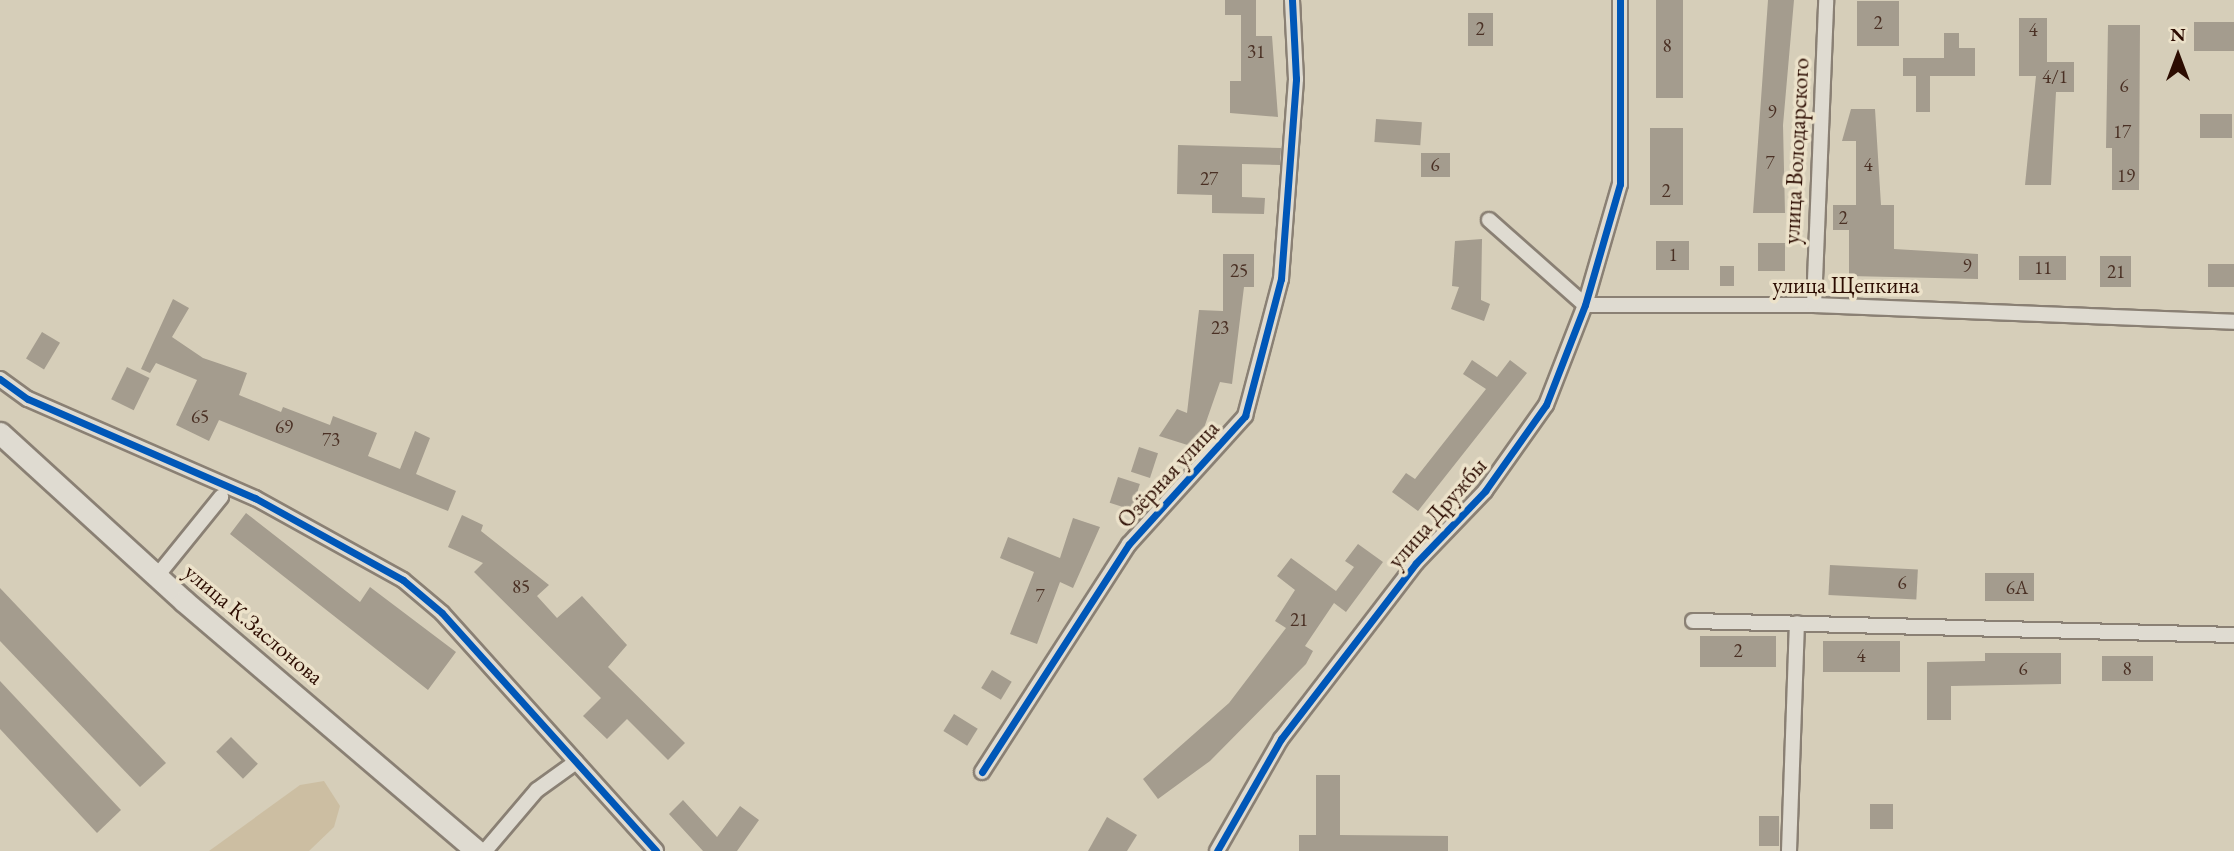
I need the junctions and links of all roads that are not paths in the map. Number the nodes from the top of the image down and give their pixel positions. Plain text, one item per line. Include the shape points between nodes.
1 (1292, 0) edge
2 (1620, 0) edge
3 (1826, 0) edge
4 (1489, 220) dead end
5 (1585, 305) junction
6 (1814, 305) junction
7 (2234, 322) edge
8 (0, 379) edge
9 (0, 433) edge
10 (221, 497) dead end
11 (157, 576) junction
12 (1693, 621) dead end
13 (1797, 623) junction
14 (2234, 635) edge
15 (576, 762) junction
16 (982, 772) dead end
17 (477, 851) edge
18 (485, 851) edge
19 (656, 851) edge
20 (1217, 851) edge
21 (1789, 851) edge

1 - 16 street, Озёрная улица via 1296,79 1281,279 1245,416 1129,544
2 - 5 street, улица Дружбы via 1620,184
3 - 6 street, улица Володарского
4 - 5 street
5 - 6 street, улица Щепкина
5 - 20 street, улица Дружбы via 1546,405 1485,491 1416,563 1281,738
6 - 7 street, улица Щепкина
8 - 15 street via 28,399 255,498 403,580 442,613
9 - 11 street, улица К.Заслонова
10 - 11 street
11 - 17 street, улица К.Заслонова
12 - 13 street
13 - 14 street
13 - 21 street
15 - 18 street via 537,790
15 - 19 street

